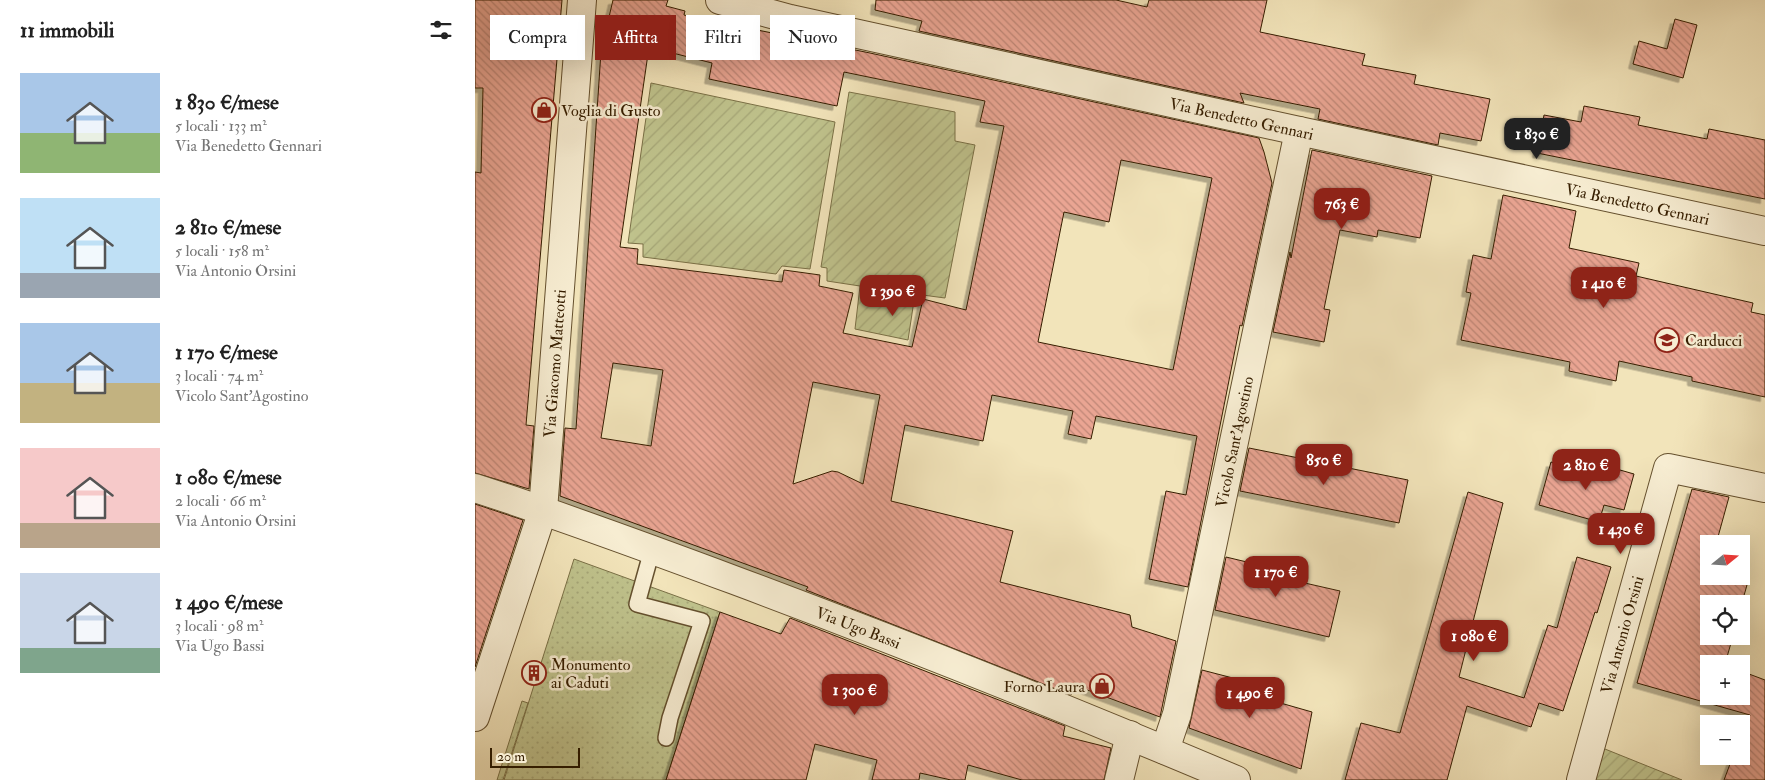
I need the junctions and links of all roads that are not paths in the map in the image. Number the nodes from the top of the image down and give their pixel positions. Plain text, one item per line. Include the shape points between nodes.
1 (582, 0) edge
2 (720, 0) edge
3 (1299, 131) junction
4 (1765, 230) edge
5 (475, 488) edge
6 (1765, 488) edge
7 (543, 510) junction
8 (652, 550) junction
9 (475, 717) edge
10 (1130, 735) junction
11 (666, 738) dead end
12 (1165, 750) junction
13 (1119, 780) edge
14 (1236, 780) edge
15 (1581, 780) edge

1 - 7 street, Via Giacomo Matteotti
2 - 3 street, Via Benedetto Gennari via 799,21
3 - 4 street, Via Benedetto Gennari
3 - 12 street, Vicolo Sant'Agostino via 1177,714
5 - 7 street, Via Ugo Bassi
6 - 15 street, Via Antonio Orsini via 1668,468
7 - 8 street, Via Ugo Bassi
7 - 9 street, Via Giacomo Matteotti
8 - 10 street, Via Ugo Bassi via 845,622
8 - 11 lane via 637,604 702,621
10 - 12 street, Via Ugo Bassi
10 - 13 street
12 - 14 street, Via Ugo Bassi

